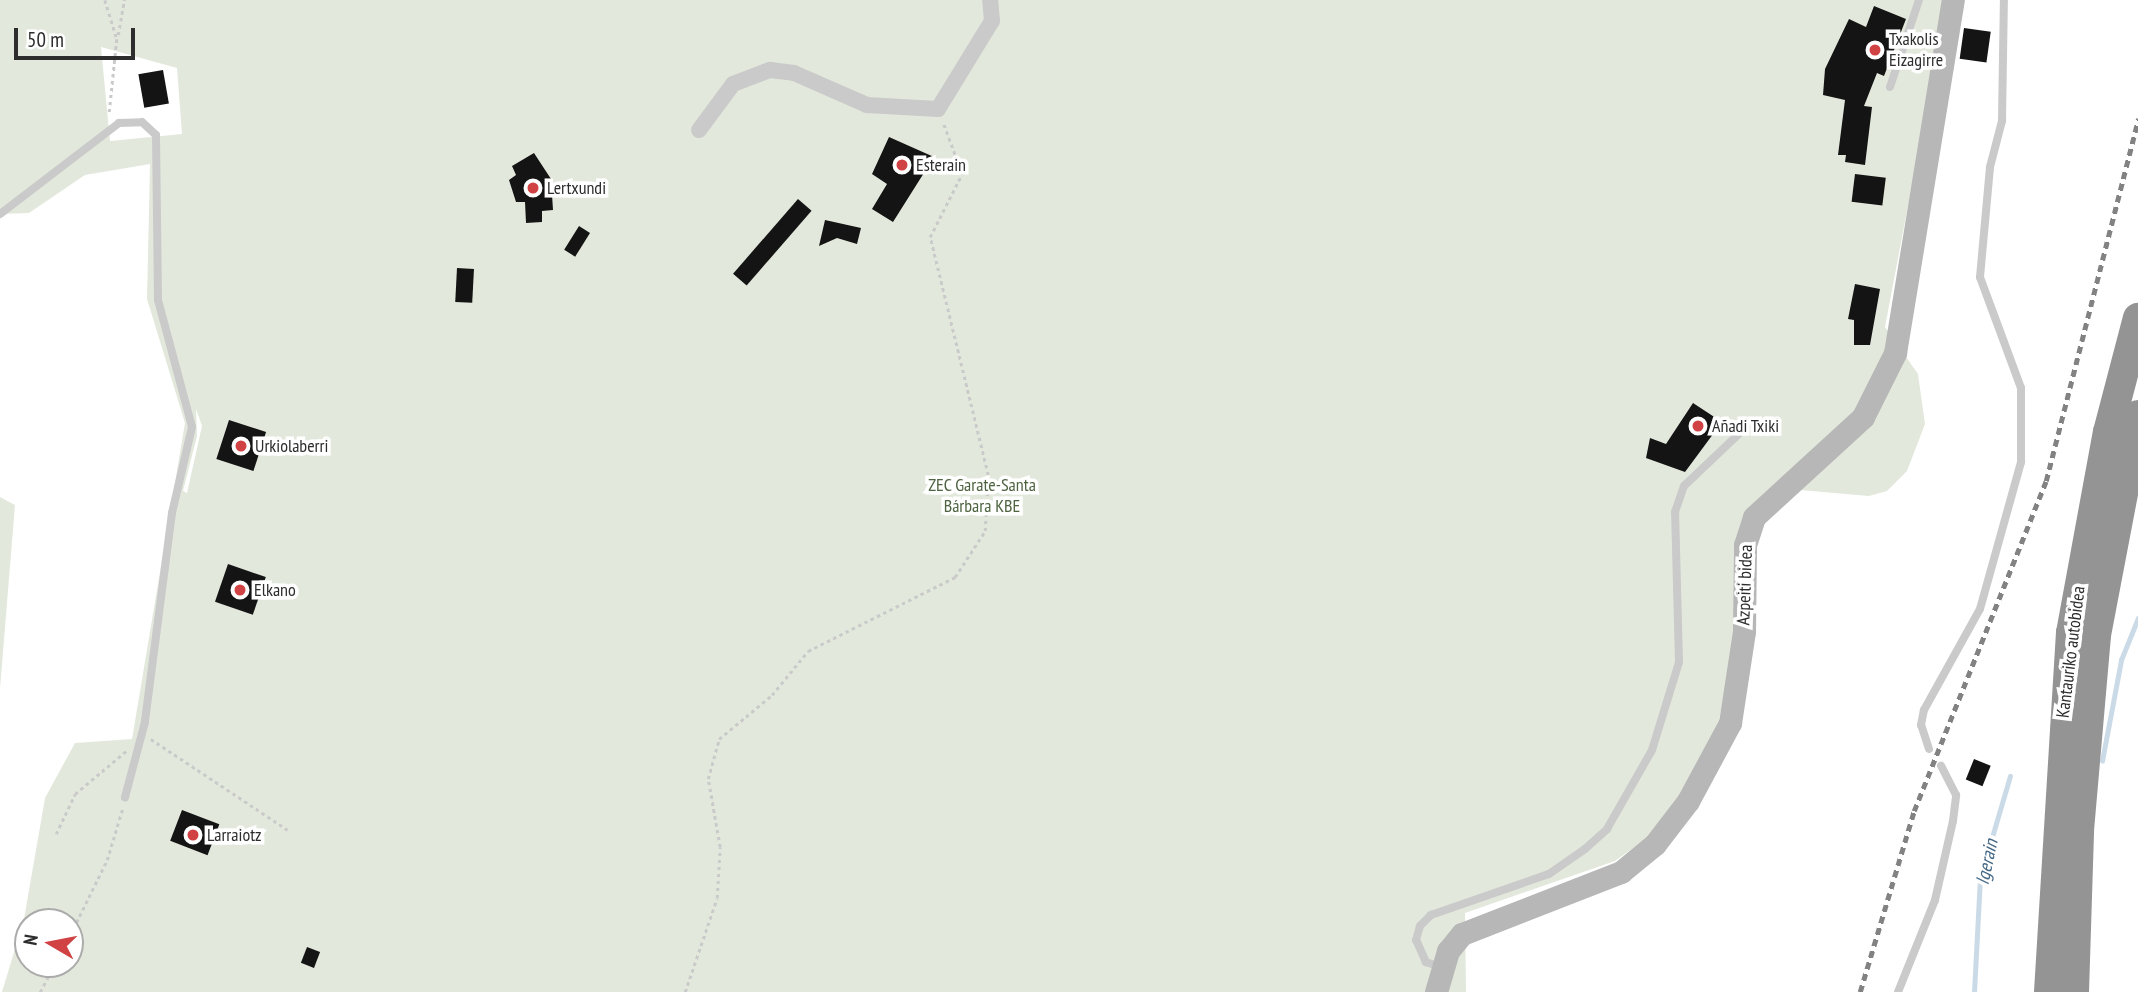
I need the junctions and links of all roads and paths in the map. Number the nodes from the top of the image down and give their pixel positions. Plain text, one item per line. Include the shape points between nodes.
1 (106, 0) edge
2 (124, 0) edge
3 (990, 0) edge
4 (1919, 0) edge
5 (1953, 0) edge
6 (2004, 0) edge
7 (117, 39) junction
8 (1890, 87) dead end
9 (938, 109) junction
10 (109, 130) junction
11 (699, 130) dead end
12 (0, 214) edge
13 (2138, 318) edge
14 (2138, 415) edge
15 (1742, 431) dead end
16 (142, 733) junction
17 (139, 746) junction
18 (1929, 749) dead end
19 (1941, 766) dead end
20 (125, 797) joint
21 (288, 830) dead end
22 (56, 834) dead end
23 (83, 908) edge
24 (1441, 967) junction
25 (685, 992) edge
26 (1436, 992) edge
27 (1898, 992) edge
28 (2049, 992) edge
29 (2074, 992) edge

1 - 7 path
2 - 7 path
3 - 9 street via 992,21
4 - 8 lane
5 - 24 main road, Azpeiti bidea via 1895,353 1863,417 1754,517 1745,545 1744,631 1730,723 1712,757 1663,833 1621,872 1481,922 1462,934
6 - 18 lane via 2002,121 1990,167 1980,277 2021,388 2021,462 1980,610 1924,710
7 - 10 path
9 - 11 street via 867,105 794,72 770,70 733,84
9 - 25 path via 962,174 930,237 988,475 985,531 955,578 808,651 772,695 719,739 708,779 720,847 717,898
10 - 12 lane
10 - 16 lane via 142,122 159,143 158,300 192,421 172,513
13 - 28 highway, Kantauriko autobidea via 2106,444 2071,633
14 - 29 highway, Kantauriko autobidea via 2094,648 2079,830
15 - 24 lane via 1684,486 1675,512 1679,662 1652,750 1606,829 1586,849 1549,874 1426,921 1416,940 1426,962
16 - 17 lane
16 - 21 path
17 - 20 lane
17 - 22 path via 110,762 75,794
19 - 27 lane via 1956,795 1953,821 1935,900
20 - 23 path via 107,860
24 - 26 main road, Azpeiti bidea

